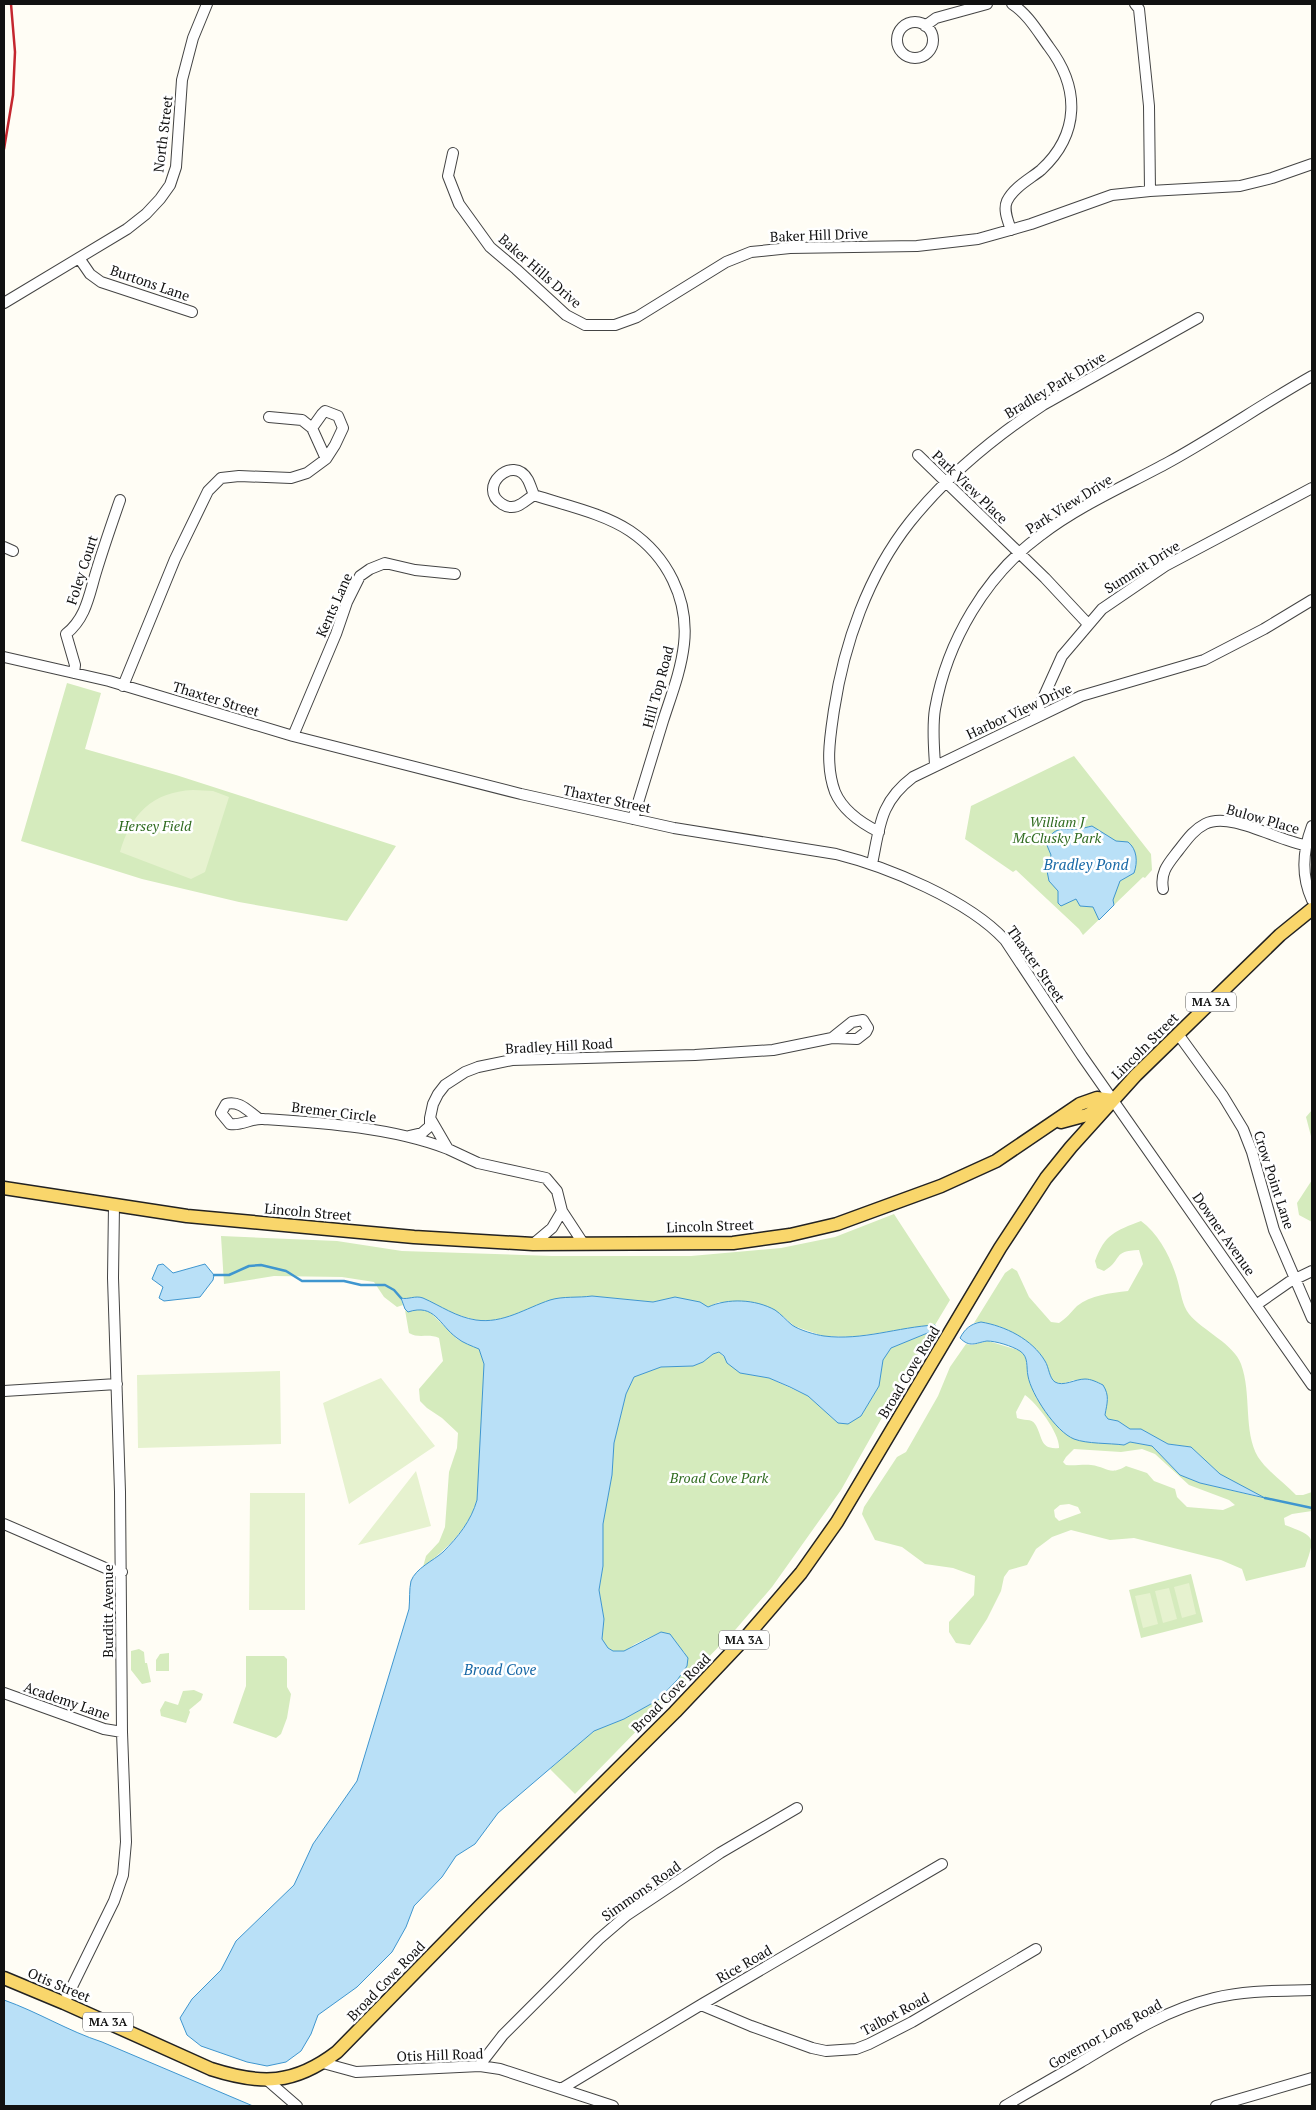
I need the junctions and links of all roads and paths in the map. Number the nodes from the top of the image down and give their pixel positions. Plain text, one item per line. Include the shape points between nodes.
1 (207, 4) edge
2 (987, 4) edge
3 (1012, 4) edge
4 (1135, 4) edge
5 (925, 26) dead end
6 (453, 153) dead end
7 (1312, 164) edge
8 (1150, 191) junction
9 (1011, 230) junction
10 (79, 258) junction
11 (4, 303) edge
12 (192, 312) dead end
13 (1198, 318) dead end
14 (615, 325) joint
15 (1312, 376) edge
16 (268, 417) dead end
17 (312, 428) junction
18 (918, 455) dead end
19 (326, 459) junction
20 (945, 483) junction
21 (1312, 488) edge
22 (534, 495) dead end
23 (120, 500) dead end
24 (1018, 554) junction
25 (455, 574) dead end
26 (1312, 600) edge
27 (1088, 624) junction
28 (4, 657) edge
29 (74, 673) junction
30 (123, 686) junction
31 (1034, 718) junction
32 (292, 736) junction
33 (935, 765) junction
34 (633, 819) junction
35 (1312, 826) edge
36 (879, 832) junction
37 (1305, 846) junction
38 (872, 864) junction
39 (1163, 889) dead end
40 (1312, 900) edge
41 (1312, 908) edge
42 (1178, 1034) junction
43 (832, 1038) dead end
44 (1113, 1100) junction
45 (258, 1118) dead end
46 (430, 1118) junction
47 (406, 1136) junction
48 (448, 1149) junction
49 (4, 1188) edge
50 (114, 1205) junction
51 (562, 1211) junction
52 (533, 1244) junction
53 (583, 1244) junction
54 (1312, 1270) edge
55 (1296, 1278) junction
56 (1308, 1295) edge
57 (1256, 1305) junction
58 (1312, 1318) edge
59 (117, 1384) junction
60 (1312, 1385) edge
61 (4, 1391) edge
62 (4, 1524) edge
63 (122, 1572) junction
64 (4, 1693) edge
65 (122, 1732) junction
66 (797, 1808) dead end
67 (942, 1864) dead end
68 (1036, 1949) dead end
69 (4, 1978) edge
70 (1312, 1990) edge
71 (64, 2003) junction
72 (701, 2005) junction
73 (323, 2063) junction
74 (479, 2066) junction
75 (211, 2069) joint
76 (1312, 2078) edge
77 (268, 2080) junction
78 (561, 2089) junction
79 (297, 2106) edge
80 (613, 2106) edge
81 (1005, 2106) edge
82 (1216, 2106) edge

1 - 10 street, North Street via 193,38 182,80 176,167 170,185 146,214
2 - 5 street via 936,18
3 - 9 street via 1021,10 1058,58 1070,84 1072,100 1071,118 1060,146 1052,158 1007,201 1006,215
4 - 8 street via 1139,9 1149,106
6 - 14 street, Baker Hills Drive via 448,176 458,201 490,247 566,315 585,324
7 - 8 street, Baker Hill Drive via 1240,186
8 - 9 street, Baker Hill Drive via 1101,198
9 - 14 street, Baker Hill Drive via 978,239 916,246 790,248 751,252 726,262 652,309
10 - 11 street, North Street
10 - 12 street, Burtons Lane via 90,274 102,282
13 - 20 street, Bradley Park Drive via 1043,405 987,446
15 - 24 street, Park View Drive via 1219,434 1068,517
16 - 17 street via 302,420
17 - 19 street
17 - 19 street via 325,412 338,416 343,428
18 - 20 street, Park View Place
19 - 30 street via 306,473 291,478 221,478 208,491 175,560
20 - 24 street, Park View Place
20 - 36 street, Bradley Park Drive via 908,524 879,570 858,616 837,687 829,755 835,792 850,813
21 - 27 street, Summit Drive via 1166,566 1114,600
22 - 34 street, Hill Top Road via 612,521 642,540 668,569 682,604 684,645 678,674
23 - 29 street, Foley Court via 87,606 77,624 66,634 75,665
24 - 27 street, Park View Place
24 - 33 street, Park View Drive via 981,597 948,664 935,709
25 - 32 street, Kents Lane via 385,563 360,576
26 - 31 street, Harbor View Drive via 1204,660 1081,696
27 - 31 street, Summit Drive via 1062,656
28 - 29 street, Thaxter Street
29 - 30 street, Thaxter Street
30 - 32 street, Thaxter Street
31 - 33 street, Harbor View Drive
32 - 34 street, Thaxter Street
33 - 36 street, Harbor View Drive via 898,788 882,816
34 - 38 street, Thaxter Street via 836,854
35 - 37 street
36 - 38 street, Harbor View Drive
37 - 39 street, Bulow Place via 1229,821 1211,822 1194,832 1164,869
37 - 40 street via 1305,878
38 - 44 street, Thaxter Street via 948,899 996,930 1028,971
41 - 42 main road, Lincoln Street / MA 3A
42 - 44 main road, Lincoln Street / MA 3A
42 - 55 street, Crow Point Lane via 1243,1129 1268,1214
43 - 46 street, Bradley Hill Road via 754,1052 512,1060 478,1067 456,1077 438,1094
44 - 53 main road, Lincoln Street via 1097,1098 1080,1104 996,1161 968,1174 858,1217 812,1230 733,1243
44 - 57 street, Downer Avenue
44 - 73 main road, Broad Cove Road / MA 3A via 1071,1147 1025,1208 856,1491 801,1573 681,1706
45 - 47 street, Bremer Circle
46 - 47 street, Bremer Circle via 430,1126 422,1133
46 - 48 street
47 - 48 street, Bremer Circle
48 - 51 street via 478,1164 546,1178 557,1191
49 - 50 main road, Lincoln Street
50 - 52 main road, Lincoln Street via 283,1226
50 - 59 street, Burditt Avenue
51 - 52 street via 552,1228
51 - 53 street
52 - 53 main road, Lincoln Street
54 - 55 street
55 - 56 street, Crow Point Lane
55 - 57 street
56 - 58 street, Crow Point Lane
57 - 60 street, Downer Avenue
59 - 61 street
59 - 63 street, Burditt Avenue
62 - 63 street via 110,1570
63 - 65 street, Burditt Avenue
64 - 65 street, Academy Lane via 104,1729
65 - 71 street, Burditt Avenue via 126,1830 123,1875 114,1902
66 - 74 street, Simmons Road via 720,1853 627,1915 503,2035
67 - 72 street, Rice Road
68 - 72 street, Talbot Road via 912,2022 869,2044 848,2050 812,2048
69 - 71 main road, Otis Street / MA 3A
70 - 81 street, Governor Long Road via 1238,1993 1166,2014
71 - 75 main road, Otis Street / MA 3A
72 - 78 street, Rice Road
73 - 74 street, Otis Hill Road via 356,2072
73 - 77 main road, Broad Cove Road / MA 3A via 289,2077
74 - 78 street, Otis Hill Road via 500,2069
75 - 77 main road, Broad Cove Road / MA 3A via 236,2077
76 - 82 street
77 - 79 street
78 - 80 street, Otis Hill Road

